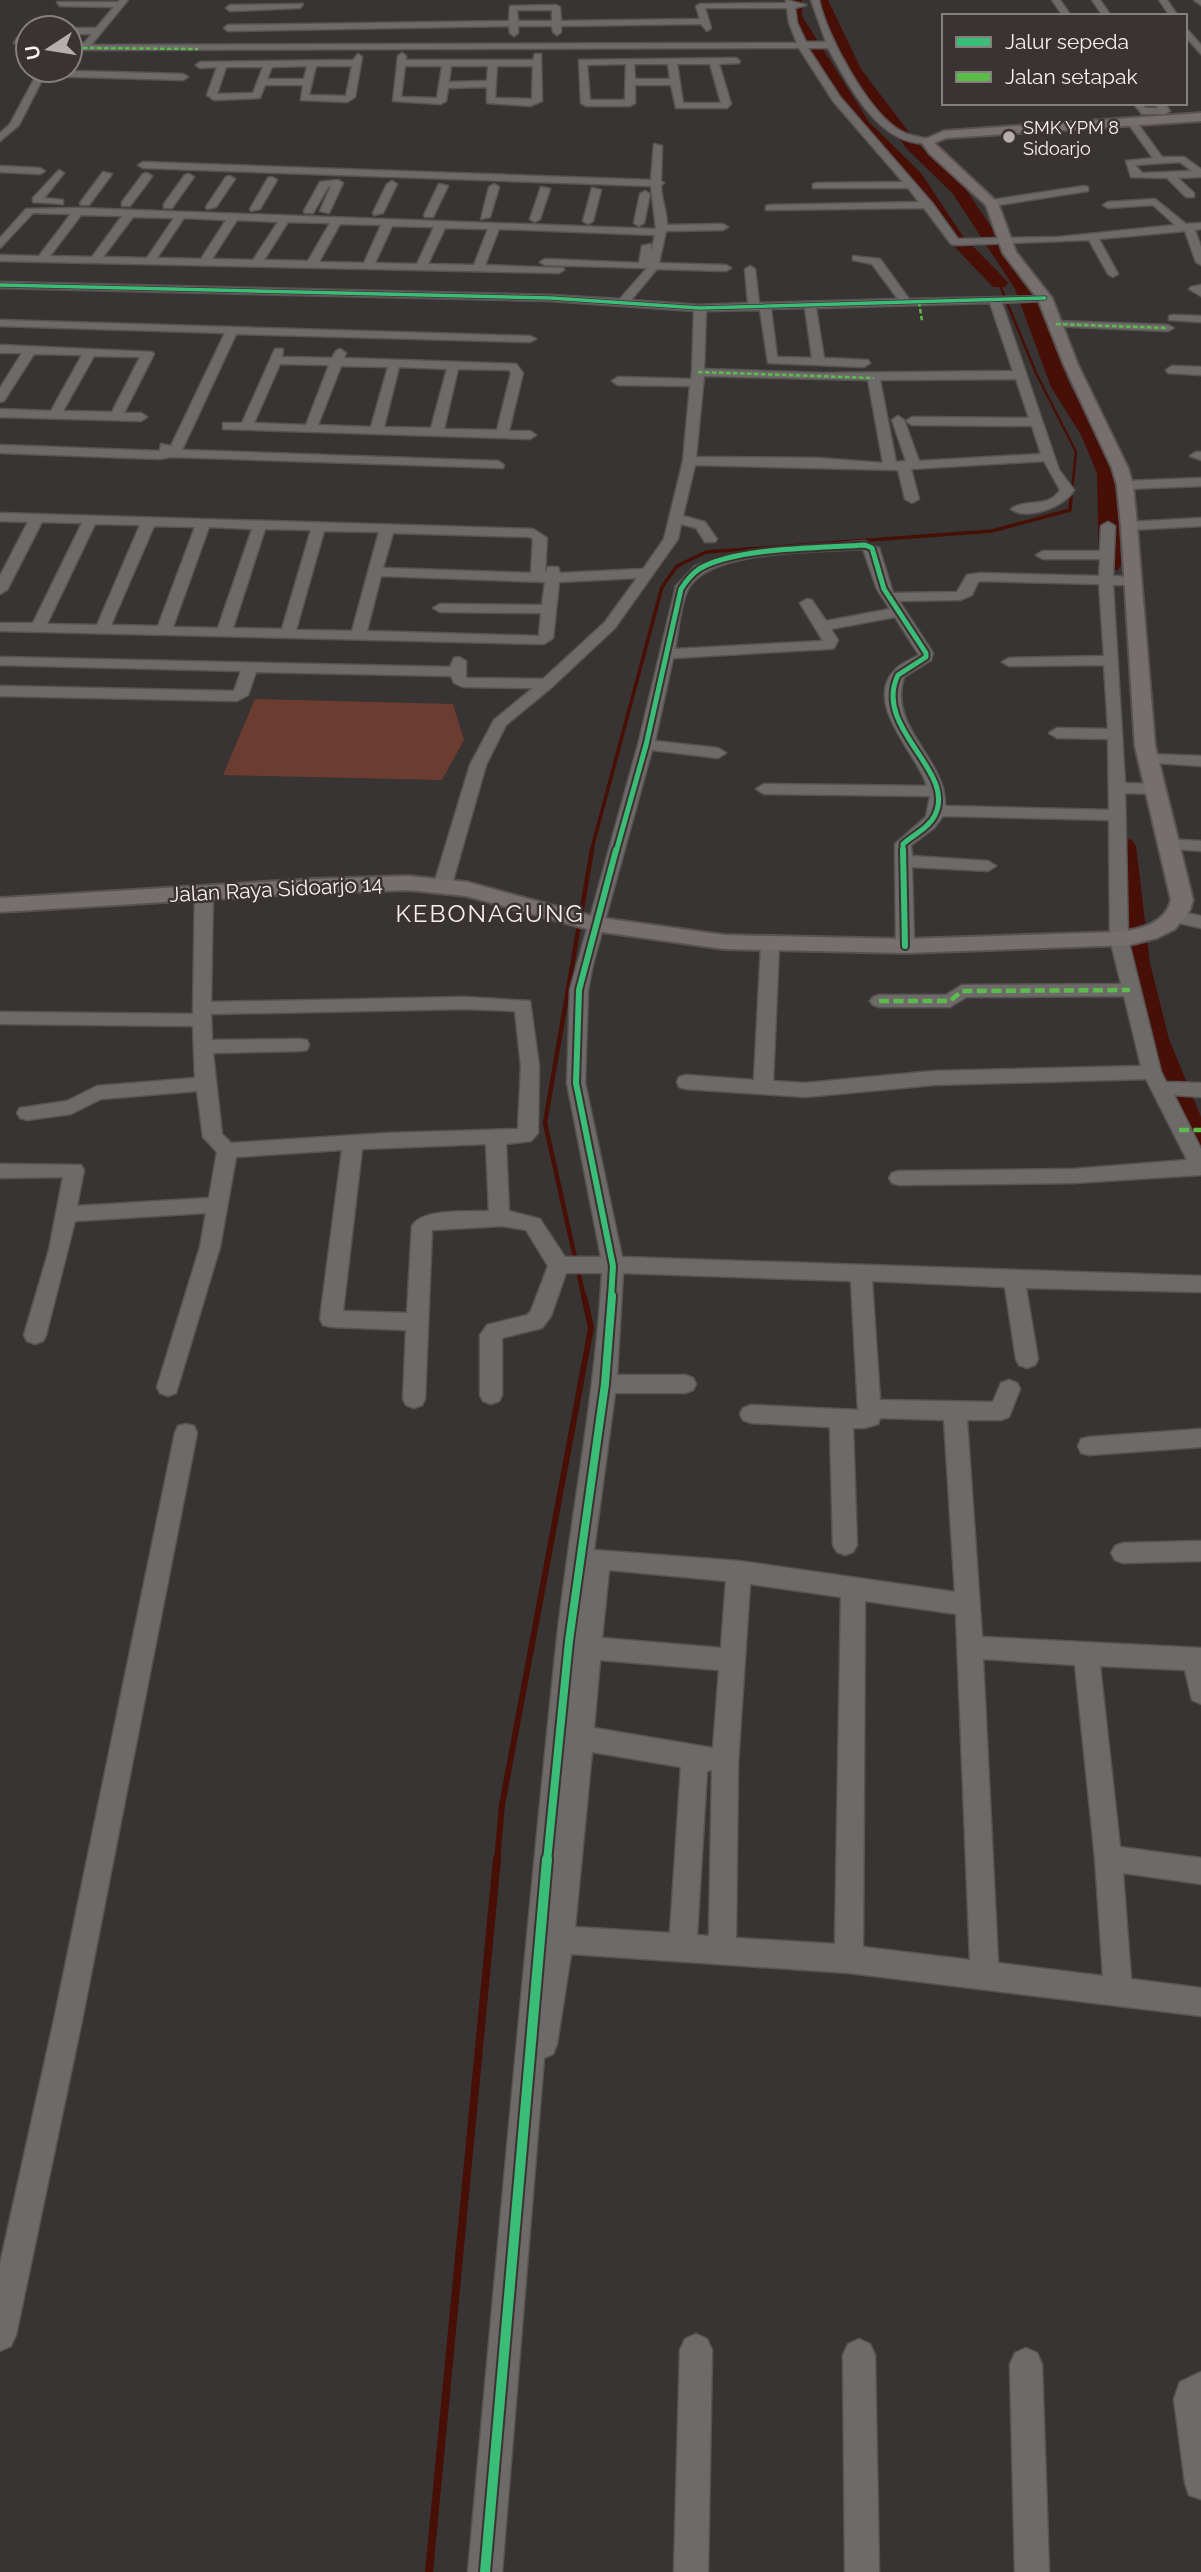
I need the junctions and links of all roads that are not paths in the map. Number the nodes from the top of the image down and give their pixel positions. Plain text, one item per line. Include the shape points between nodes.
1 (122, 3) edge
2 (259, 3) edge
3 (791, 3) edge
4 (812, 3) edge
5 (60, 5) dead end
6 (300, 6) dead end
7 (469, 10) dead end
8 (425, 14) dead end
9 (280, 15) dead end
10 (327, 15) dead end
11 (704, 21) junction
12 (373, 24) junction
13 (424, 26) junction
14 (646, 26) junction
15 (470, 28) junction
16 (514, 28) junction
17 (557, 28) junction
18 (228, 29) junction
19 (277, 29) junction
20 (84, 31) edge
21 (100, 31) junction
22 (324, 32) junction
23 (1187, 33) edge
24 (709, 37) dead end
25 (371, 40) dead end
26 (224, 41) dead end
27 (273, 41) dead end
28 (84, 44) edge
29 (88, 45) junction
30 (648, 45) junction
31 (804, 45) junction
32 (827, 45) junction
33 (472, 46) junction
34 (84, 47) edge
35 (423, 47) junction
36 (297, 48) junction
37 (198, 49) junction
38 (1201, 51) edge
39 (651, 61) junction
40 (672, 61) junction
41 (714, 61) junction
42 (736, 61) dead end
43 (471, 62) junction
44 (493, 62) junction
45 (629, 62) junction
46 (447, 63) junction
47 (268, 64) junction
48 (289, 64) junction
49 (312, 64) junction
50 (200, 65) dead end
51 (222, 65) junction
52 (84, 75) edge
53 (183, 77) dead end
54 (262, 82) junction
55 (307, 82) junction
56 (629, 82) junction
57 (675, 82) junction
58 (35, 84) edge
59 (491, 84) junction
60 (444, 85) junction
61 (185, 89) dead end
62 (1138, 105) edge
63 (11, 110) dead end
64 (22, 110) junction
65 (1158, 112) edge
66 (1201, 117) edge
67 (1132, 122) junction
68 (5, 130) edge
69 (0, 138) edge
70 (919, 139) junction
71 (657, 146) dead end
72 (1159, 160) junction
73 (0, 169) edge
74 (40, 172) dead end
75 (59, 173) dead end
76 (107, 174) dead end
77 (1201, 174) edge
78 (1171, 176) junction
79 (189, 177) dead end
80 (230, 179) dead end
81 (272, 180) dead end
82 (659, 183) junction
83 (391, 184) dead end
84 (911, 185) junction
85 (443, 186) dead end
86 (817, 186) dead end
87 (494, 187) dead end
88 (545, 189) dead end
89 (1084, 189) dead end
90 (596, 190) dead end
91 (645, 194) dead end
92 (1190, 195) dead end
93 (992, 203) junction
94 (928, 205) junction
95 (1108, 205) dead end
96 (168, 206) junction
97 (82, 207) junction
98 (211, 207) junction
99 (128, 208) junction
100 (770, 208) dead end
101 (255, 209) junction
102 (309, 211) junction
103 (325, 211) junction
104 (378, 213) junction
105 (181, 215) junction
106 (429, 215) junction
107 (234, 216) junction
108 (485, 217) junction
109 (285, 218) junction
110 (535, 219) junction
111 (337, 220) junction
112 (588, 221) junction
113 (388, 222) junction
114 (639, 223) junction
115 (441, 224) junction
116 (495, 226) junction
117 (1201, 226) edge
118 (723, 227) dead end
119 (1186, 228) junction
120 (658, 229) junction
121 (1093, 237) junction
122 (543, 239) junction
123 (1001, 243) junction
124 (0, 245) edge
125 (593, 247) junction
126 (0, 258) edge
127 (43, 258) junction
128 (857, 258) dead end
129 (95, 260) junction
130 (150, 261) junction
131 (205, 262) junction
132 (1201, 262) edge
133 (257, 263) junction
134 (312, 264) junction
135 (368, 265) junction
136 (535, 265) junction
137 (654, 265) junction
138 (421, 267) junction
139 (478, 268) junction
140 (726, 268) dead end
141 (750, 269) dead end
142 (1113, 274) dead end
143 (556, 280) junction
144 (0, 285) edge
145 (1042, 298) junction
146 (999, 300) junction
147 (624, 301) junction
148 (913, 302) junction
149 (810, 305) junction
150 (760, 306) junction
151 (700, 308) junction
152 (1201, 319) edge
153 (922, 321) dead end
154 (0, 323) edge
155 (227, 330) junction
156 (1058, 331) junction
157 (530, 338) dead end
158 (1147, 340) dead end
159 (157, 343) dead end
160 (0, 349) edge
161 (30, 350) junction
162 (90, 352) junction
163 (148, 354) junction
164 (338, 358) junction
165 (819, 362) junction
166 (864, 363) dead end
167 (394, 365) junction
168 (453, 367) junction
169 (1172, 370) dead end
170 (1201, 371) edge
171 (1019, 375) junction
172 (697, 378) junction
173 (874, 378) junction
174 (618, 381) dead end
175 (0, 398) edge
176 (0, 414) edge
177 (55, 414) junction
178 (116, 416) junction
179 (141, 417) dead end
180 (1038, 422) junction
181 (227, 426) dead end
182 (247, 426) junction
183 (310, 429) junction
184 (377, 429) junction
185 (437, 431) junction
186 (502, 434) junction
187 (530, 435) dead end
188 (0, 443) edge
189 (0, 449) edge
190 (168, 450) junction
191 (1050, 457) junction
192 (359, 459) junction
193 (376, 459) junction
194 (689, 461) junction
195 (498, 465) dead end
196 (902, 466) junction
197 (1201, 482) edge
198 (1125, 485) junction
199 (912, 499) dead end
200 (1018, 509) dead end
201 (0, 517) edge
202 (37, 518) junction
203 (91, 519) junction
204 (676, 519) junction
205 (149, 522) junction
206 (204, 522) junction
207 (1201, 522) edge
208 (260, 524) junction
209 (319, 526) junction
210 (1108, 526) dead end
211 (1129, 527) junction
212 (387, 529) junction
213 (710, 539) dead end
214 (1043, 555) dead end
215 (1106, 555) junction
216 (377, 569) junction
217 (645, 573) junction
218 (546, 574) junction
219 (1118, 580) junction
220 (0, 590) edge
221 (889, 597) junction
222 (807, 603) dead end
223 (549, 610) junction
224 (900, 612) junction
225 (824, 626) junction
226 (0, 628) edge
227 (38, 628) junction
228 (102, 629) junction
229 (164, 631) junction
230 (224, 633) junction
231 (288, 634) junction
232 (358, 636) junction
233 (435, 638) junction
234 (1120, 649) junction
235 (666, 654) junction
236 (0, 661) edge
237 (1009, 662) dead end
238 (250, 667) junction
239 (547, 684) junction
240 (0, 691) edge
241 (1057, 733) dead end
242 (1116, 734) junction
243 (646, 745) junction
244 (718, 753) dead end
245 (1197, 759) edge
246 (1148, 760) junction
247 (1117, 788) junction
248 (764, 789) dead end
249 (1149, 789) junction
250 (937, 790) junction
251 (937, 811) junction
252 (1118, 815) junction
253 (1167, 844) junction
254 (1201, 846) edge
255 (903, 861) junction
256 (988, 866) dead end
257 (443, 884) junction
258 (204, 893) junction
259 (0, 905) edge
260 (1177, 917) junction
261 (1201, 922) edge
262 (590, 923) junction
263 (1130, 937) junction
264 (770, 945) junction
265 (905, 946) junction
266 (1130, 990) junction
267 (879, 1001) dead end
268 (202, 1014) junction
269 (0, 1018) edge
270 (300, 1045) dead end
271 (203, 1048) junction
272 (686, 1082) dead end
273 (205, 1084) junction
274 (1165, 1085) junction
275 (764, 1087) junction
276 (1201, 1090) edge
277 (27, 1113) dead end
278 (1191, 1130) edge
279 (496, 1137) junction
280 (353, 1142) junction
281 (227, 1150) junction
282 (1200, 1167) edge
283 (0, 1171) edge
284 (899, 1178) dead end
285 (219, 1205) junction
286 (67, 1214) junction
287 (503, 1218) junction
288 (566, 1265) junction
289 (606, 1266) junction
290 (861, 1272) junction
291 (1014, 1280) junction
292 (1201, 1284) edge
293 (417, 1322) junction
294 (35, 1335) dead end
295 (1027, 1359) dead end
296 (605, 1384) junction
297 (685, 1384) dead end
298 (168, 1387) dead end
299 (1009, 1389) dead end
300 (491, 1395) dead end
301 (414, 1399) dead end
302 (871, 1409) junction
303 (955, 1411) junction
304 (751, 1414) dead end
305 (841, 1418) junction
306 (186, 1433) dead end
307 (1201, 1438) edge
308 (1089, 1446) dead end
309 (845, 1545) dead end
310 (1201, 1551) edge
311 (1123, 1553) dead end
312 (739, 1572) junction
313 (853, 1590) junction
314 (967, 1605) junction
315 (970, 1647) junction
316 (591, 1648) junction
317 (1086, 1654) junction
318 (1199, 1659) edge
319 (733, 1660) junction
320 (1201, 1692) edge
321 (581, 1738) junction
322 (695, 1756) junction
323 (724, 1763) junction
324 (1108, 1858) junction
325 (1201, 1871) edge
326 (560, 1940) junction
327 (683, 1947) junction
328 (722, 1950) junction
329 (849, 1959) junction
330 (985, 1976) junction
331 (1118, 1990) junction
332 (1201, 2001) edge
333 (543, 2044) dead end
334 (0, 2335) edge
335 (696, 2350) dead end
336 (859, 2355) dead end
337 (1026, 2364) dead end
338 (1201, 2388) edge
339 (1201, 2483) edge
340 (485, 2572) edge
341 (691, 2572) edge
342 (862, 2572) edge
343 (1032, 2572) edge

1 - 5 street
1 - 21 street
2 - 6 street
2 - 18 street via 231,12
3 - 4 street
3 - 11 street via 700,6
3 - 31 street
4 - 32 street
7 - 15 street
8 - 13 street
9 - 19 street
10 - 22 street
11 - 14 street via 657,21 658,31
11 - 24 street
12 - 13 street
12 - 22 street
12 - 25 street
13 - 15 street
13 - 35 street
14 - 17 street via 600,23
14 - 30 street
15 - 16 street
15 - 33 street
16 - 17 street
16 - 17 street via 513,8 556,7
18 - 19 street
18 - 26 street
19 - 22 street
19 - 27 street
20 - 21 street
21 - 29 street
23 - 38 street
28 - 29 street
29 - 34 street
29 - 37 street
30 - 31 street
30 - 33 street
30 - 39 street
31 - 32 street
31 - 84 street via 858,124
32 - 70 street via 892,130
33 - 35 street
33 - 43 street
35 - 36 street
36 - 37 street
36 - 48 street
37 - 61 street
39 - 40 street
39 - 45 street
40 - 41 street
40 - 57 street
41 - 42 street
41 - 57 street via 726,106 680,106
43 - 44 street
43 - 46 street
44 - 59 street
44 - 59 street via 538,59 536,102 492,102
45 - 56 street
45 - 56 street via 582,59 585,101 630,103
46 - 60 street
46 - 60 street via 401,60 397,100 441,101
47 - 48 street
47 - 51 street
47 - 54 street
48 - 49 street
49 - 55 street
49 - 55 street via 357,60 350,97 304,98
50 - 51 street
51 - 54 street via 212,96 255,97
52 - 53 street
54 - 55 street
56 - 57 street
58 - 64 street
59 - 60 street
62 - 65 street via 1142,111
63 - 64 street
64 - 68 street
65 - 66 main road
65 - 67 main road
67 - 70 main road
67 - 72 street
68 - 69 street
70 - 93 main road
71 - 82 street
72 - 77 street via 1185,160
72 - 78 street via 1129,163 1138,176
73 - 74 street
75 - 97 street via 37,201
76 - 97 street
77 - 78 street
78 - 92 street
79 - 96 street
80 - 98 street
81 - 101 street
82 - 99 street via 145,170
82 - 120 street via 656,200 662,211
83 - 104 street
84 - 86 street
84 - 94 street
85 - 106 street
87 - 108 street
88 - 110 street
89 - 93 street
90 - 112 street
91 - 114 street
93 - 123 main road
94 - 100 street
94 - 123 street via 953,240
95 - 119 street via 1155,202
96 - 98 street
96 - 99 street
97 - 99 street
97 - 124 street via 30,211
97 - 127 street
98 - 101 street
99 - 105 street
99 - 129 street
101 - 102 street
102 - 103 street
102 - 103 street via 324,184 338,183
103 - 104 street
104 - 106 street
105 - 107 street
105 - 130 street
106 - 108 street
107 - 109 street
107 - 131 street
108 - 110 street
109 - 111 street
109 - 133 street
110 - 112 street
111 - 113 street
111 - 134 street
112 - 114 street
113 - 115 street
113 - 135 street
114 - 120 street
115 - 116 street
115 - 138 street
116 - 122 street
116 - 139 street
117 - 119 street
118 - 120 street
119 - 121 street
119 - 132 street
120 - 125 street
120 - 125 street via 643,266
120 - 137 street
121 - 123 street
121 - 142 street
122 - 125 street
122 - 136 street
123 - 145 main road
125 - 143 street
126 - 127 street
127 - 129 street
128 - 148 street via 876,261
129 - 130 street
130 - 131 street
131 - 133 street
133 - 134 street
134 - 135 street
135 - 138 street
136 - 139 street
136 - 143 street
137 - 140 street
137 - 147 street
138 - 139 street
141 - 150 street
143 - 144 street
143 - 147 street
145 - 146 street
145 - 156 main road
146 - 148 street
146 - 171 street
147 - 151 street
148 - 149 street
148 - 153 street
149 - 150 street
149 - 165 street
150 - 151 street
150 - 165 street via 771,358
151 - 172 street
152 - 156 street
154 - 155 street
155 - 157 street
155 - 190 street via 188,413 178,449
156 - 158 street
156 - 198 main road
159 - 163 street
160 - 161 street
161 - 162 street
161 - 175 street
162 - 163 street
162 - 177 street
163 - 178 street
164 - 167 street
164 - 182 street via 277,356
164 - 183 street
165 - 166 street
167 - 168 street
167 - 184 street
168 - 185 street
168 - 186 street via 516,370
169 - 170 street
171 - 173 street
171 - 180 street
172 - 173 street
172 - 174 street
172 - 194 street
173 - 196 street
176 - 177 street
177 - 178 street
178 - 179 street
180 - 191 street
180 - 196 street via 905,420
181 - 182 street
182 - 183 street
183 - 184 street
184 - 185 street
184 - 192 street
184 - 193 street
185 - 186 street
186 - 187 street
188 - 190 street
189 - 190 street
190 - 192 street
191 - 196 street
191 - 200 street via 1067,493 1055,503
192 - 193 street
193 - 195 street
194 - 196 street
194 - 204 street
196 - 199 street
197 - 198 street
198 - 211 main road
201 - 202 street
202 - 203 street
202 - 220 street
203 - 205 street
203 - 227 street
204 - 213 street via 699,523
204 - 217 street via 671,539
205 - 206 street
205 - 228 street
206 - 208 street
206 - 229 street
207 - 211 street
208 - 209 street
208 - 230 street
209 - 212 street
209 - 231 street
210 - 215 street
211 - 219 main road
212 - 216 street
212 - 218 street via 535,534 540,538
214 - 215 street
215 - 219 street
216 - 218 street
216 - 232 street
217 - 218 street
217 - 239 street via 610,625
218 - 223 street
219 - 221 street via 981,577 972,578 967,592 960,596
219 - 234 main road
219 - 234 street
221 - 224 street
221 - 235 street via 868,545 739,558 703,568 687,580
222 - 225 street
223 - 233 street via 545,640
223 - 233 street via 441,603
224 - 225 street
224 - 250 street via 926,657 894,682 895,719
225 - 235 street via 831,640 827,646
226 - 227 street
227 - 228 street
228 - 229 street
229 - 230 street
230 - 231 street
231 - 232 street
232 - 233 street
234 - 237 street
234 - 242 street
234 - 246 main road
235 - 243 street
236 - 238 street
238 - 239 street via 458,665 463,682
238 - 240 street via 239,696
239 - 257 street via 511,711 491,736
241 - 242 street
242 - 247 street
243 - 244 street
243 - 262 street
245 - 246 street
246 - 249 main road
247 - 249 street
247 - 252 street
248 - 250 street
249 - 253 main road
250 - 251 street
251 - 252 street
251 - 255 street via 904,844
252 - 263 street
253 - 254 street
253 - 260 main road via 1182,900
255 - 256 street
255 - 265 street
257 - 258 main road, Jalan Raya Sidoarjo 14
257 - 262 main road, Jalan Raya Sidoarjo 14
258 - 259 main road, Jalan Raya Sidoarjo 14
258 - 268 street
260 - 261 street
260 - 263 main road via 1163,927
262 - 264 main road, Jalan Raya Sidoarjo 14 via 700,940
262 - 289 street via 579,990 576,1083
263 - 265 main road, Jalan Raya Sidoarjo 14
263 - 266 street
264 - 265 main road, Jalan Raya Sidoarjo 14
264 - 275 street
266 - 267 street via 962,991 950,1001
266 - 274 street
268 - 269 street
268 - 271 street
268 - 279 street via 520,1003 526,1008 528,1033 528,1133
270 - 271 street
271 - 273 street
272 - 275 street
273 - 277 street via 97,1093 77,1105
273 - 281 street via 213,1136
274 - 275 street via 934,1078 806,1090
274 - 276 street
274 - 278 street
278 - 282 street
279 - 280 street
279 - 287 street
280 - 281 street
280 - 293 street via 330,1315 335,1320
281 - 285 street
282 - 284 street via 1073,1176
283 - 286 street via 74,1170
285 - 286 street
285 - 298 street
286 - 294 street
287 - 288 street via 533,1224
287 - 293 street via 424,1223
288 - 289 street
288 - 300 street via 534,1322 491,1335
289 - 290 street
289 - 296 street
290 - 291 street
290 - 302 street
291 - 292 street
291 - 295 street
293 - 301 street
296 - 297 street
296 - 340 street via 571,1628 540,1934
299 - 303 street via 1001,1411
302 - 303 street
302 - 305 street via 867,1419
303 - 314 street
304 - 305 street
305 - 309 street
306 - 334 street
307 - 308 street
310 - 311 street
312 - 313 street
312 - 316 street via 598,1559
312 - 319 street
313 - 314 street
313 - 329 street
314 - 315 street
315 - 317 street
315 - 330 street
316 - 319 street
316 - 321 street
317 - 318 street
317 - 324 street
318 - 320 street
319 - 323 street
321 - 322 street
321 - 326 street
322 - 323 street
322 - 327 street
323 - 328 street
324 - 325 street
324 - 331 street
326 - 327 street
326 - 333 street
327 - 328 street
328 - 329 street
329 - 330 street
330 - 331 street
331 - 332 street
335 - 341 street
336 - 342 street
337 - 343 street
338 - 339 street via 1191,2393 1190,2399

